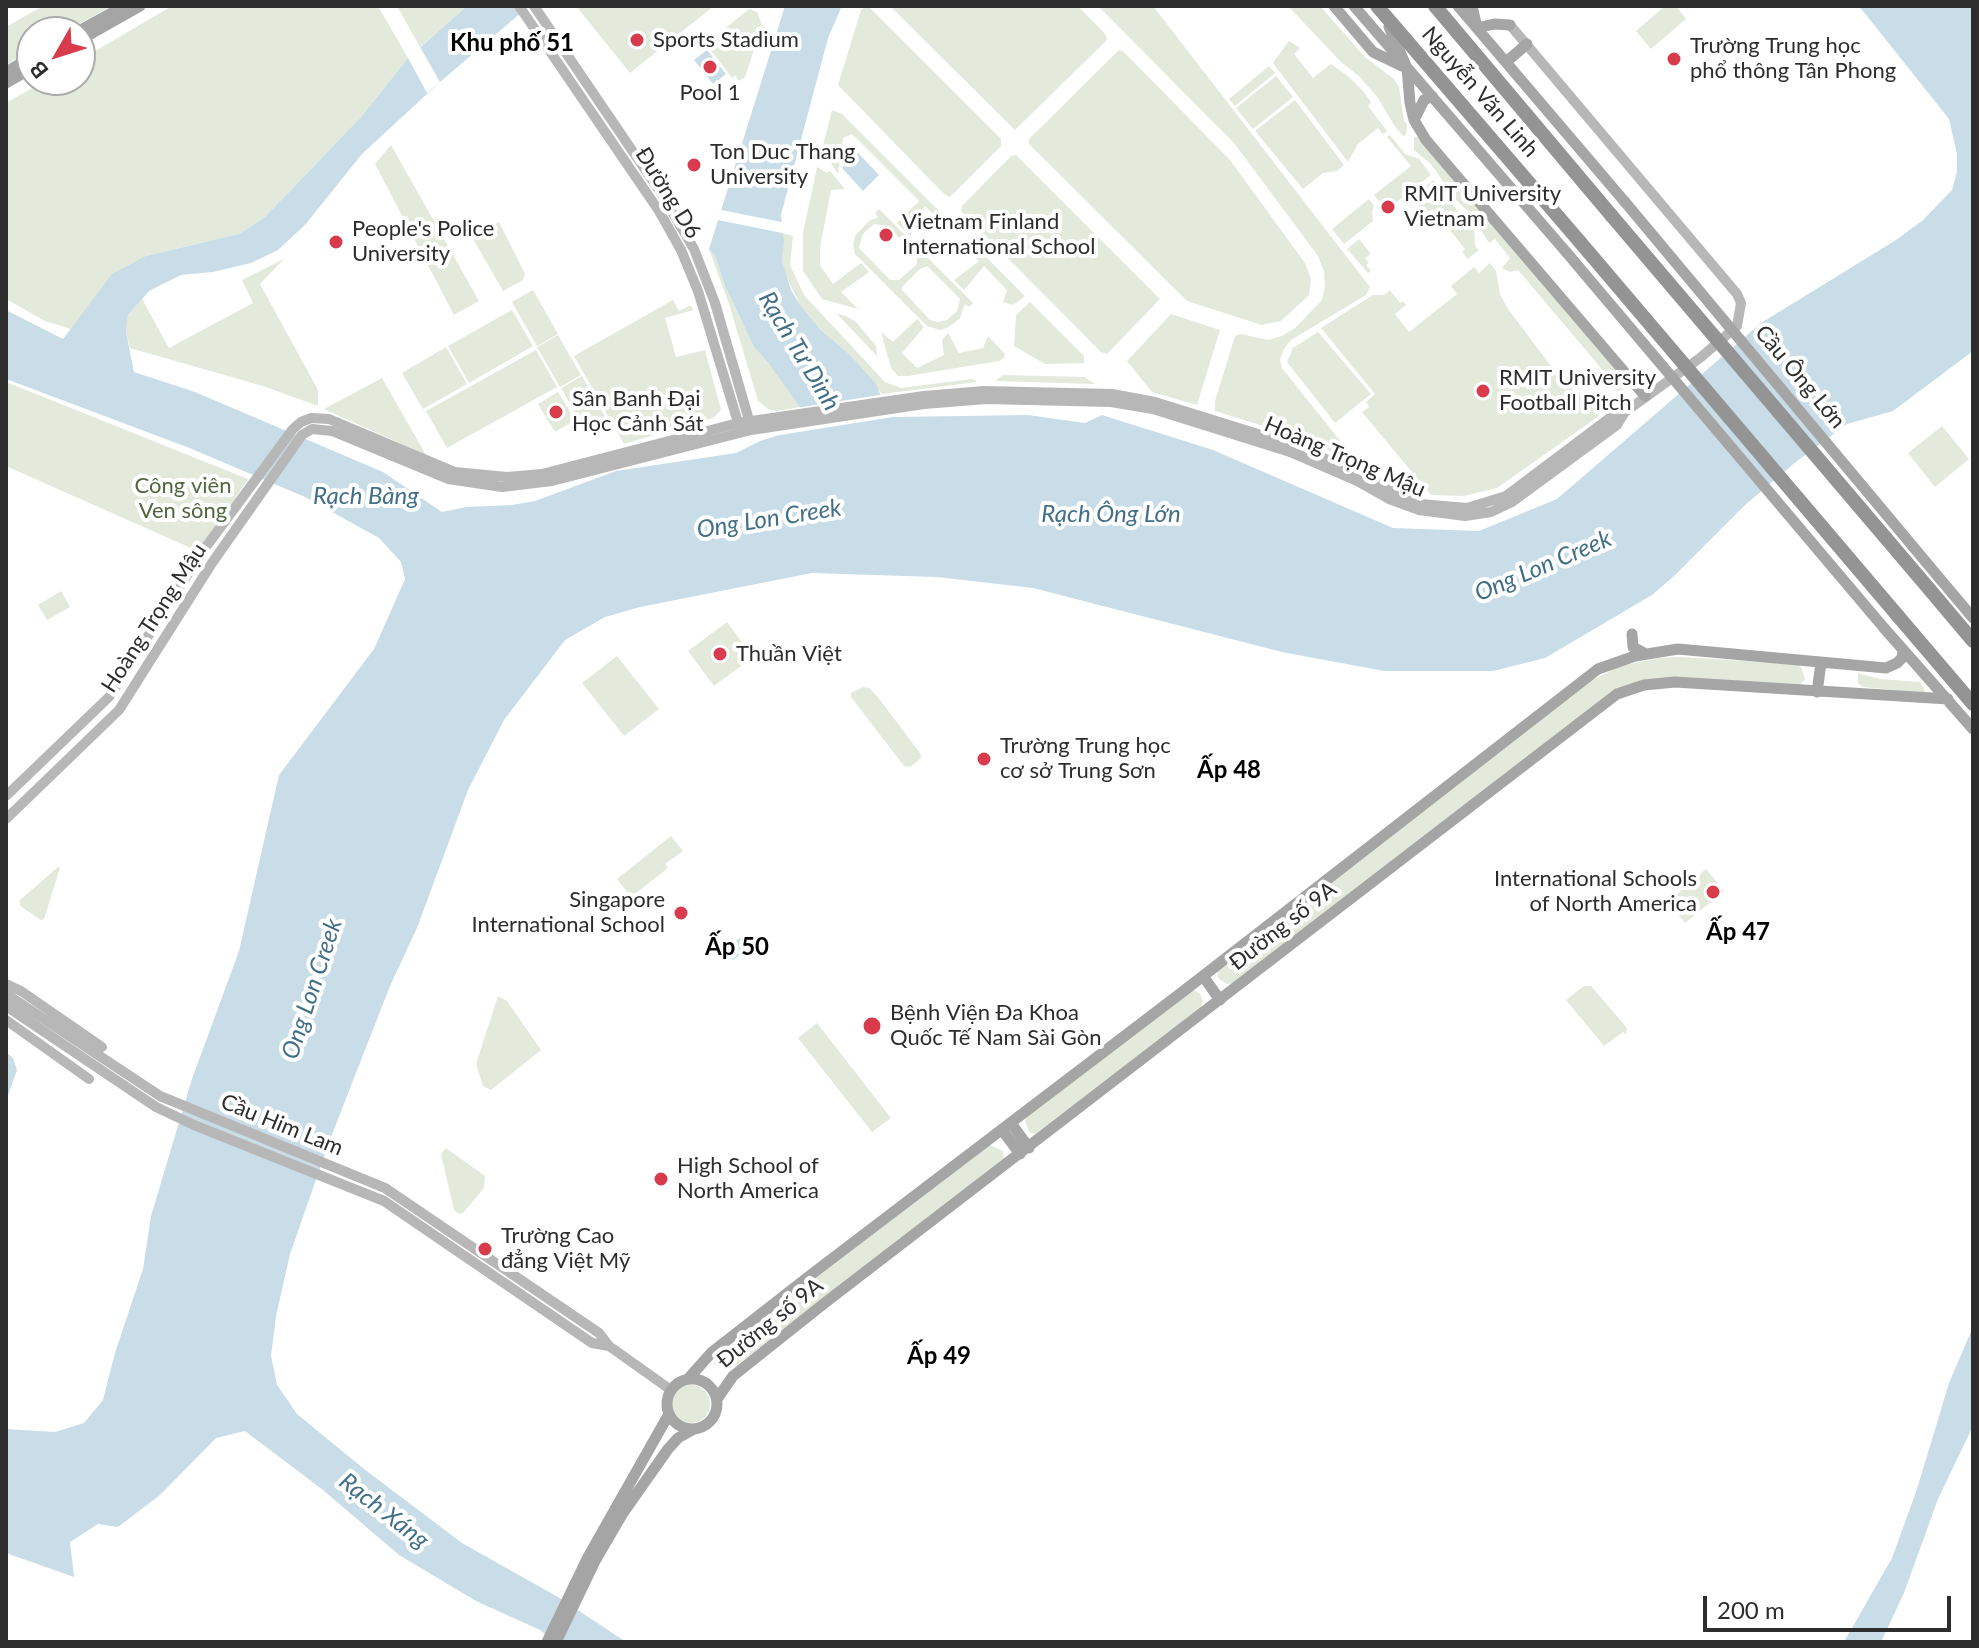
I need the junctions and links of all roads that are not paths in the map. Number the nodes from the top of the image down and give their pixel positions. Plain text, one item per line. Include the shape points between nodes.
1 (124, 6) edge
2 (140, 6) edge
3 (1334, 6) edge
4 (1354, 6) edge
5 (1377, 6) edge
6 (1435, 6) edge
7 (1458, 6) edge
8 (1472, 6) edge
9 (534, 7) edge
10 (522, 11) edge
11 (96, 21) edge
12 (546, 24) junction
13 (1510, 25) joint
14 (1477, 28) junction
15 (96, 31) edge
16 (536, 31) junction
17 (1527, 44) junction
18 (1506, 62) junction
19 (1407, 68) junction
20 (1432, 96) junction
21 (1414, 120) junction
22 (1625, 202) joint
23 (1611, 215) joint
24 (670, 219) junction
25 (1645, 396) junction
26 (745, 427) junction
27 (391, 452) junction
28 (1935, 585) junction
29 (1973, 618) edge
30 (1632, 634) dead end
31 (1973, 641) edge
32 (1903, 650) junction
33 (1647, 654) junction
34 (1821, 663) junction
35 (1817, 692) junction
36 (109, 697) junction
37 (1948, 699) junction
38 (1973, 704) edge
39 (119, 710) junction
40 (1973, 729) edge
41 (6, 796) edge
42 (7, 816) edge
43 (1203, 976) junction
44 (6, 984) edge
45 (6, 994) edge
46 (1220, 1000) junction
47 (13, 1007) edge
48 (6, 1020) edge
49 (102, 1047) dead end
50 (89, 1079) dead end
51 (1006, 1127) junction
52 (1025, 1151) junction
53 (609, 1346) junction
54 (688, 1379) junction
55 (671, 1390) junction
56 (717, 1399) junction
57 (669, 1414) junction
58 (694, 1429) junction
59 (591, 1559) junction
60 (547, 1642) edge
61 (556, 1642) edge

1 - 11 main road
2 - 15 main road
3 - 19 main road, Nguyễn Văn Linh via 1373,52
4 - 19 main road, Nguyễn Văn Linh
5 - 19 main road, Nguyễn Văn Linh
5 - 38 highway, Nguyễn Văn Linh, bridge
6 - 23 highway, Nguyễn Văn Linh
7 - 14 main road, Nguyễn Văn Linh
8 - 14 main road, Nguyễn Văn Linh
9 - 12 main road, Đường D6
10 - 16 main road, Đường D6
12 - 16 main road
12 - 24 main road, Đường D6
13 - 14 main road
13 - 17 main road, Hoàng Trọng Mậu
14 - 18 main road, Nguyễn Văn Linh
16 - 24 main road, Đường D6
17 - 18 main road
17 - 25 main road, Hoàng Trọng Mậu via 1741,303 1737,326
18 - 22 main road, Nguyễn Văn Linh
19 - 20 main road, Nguyễn Văn Linh
19 - 21 main road
20 - 21 main road
20 - 32 main road, Nguyễn Văn Linh, bridge
21 - 25 main road
22 - 28 main road, Cầu Ông Lớn, bridge
23 - 28 highway, Cầu Ông Lớn, bridge
24 - 26 main road, Đường D6 via 694,249 711,291
25 - 26 main road, Hoàng Trọng Mậu via 1506,496 1467,508 1420,504 1290,444 1155,402 986,395
26 - 27 main road, Hoàng Trọng Mậu via 515,477 455,472
27 - 36 main road, Hoàng Trọng Mậu via 329,419 301,422 200,555
27 - 39 main road, Hoàng Trọng Mậu via 322,428 302,435 212,563
28 - 29 main road
28 - 31 highway
30 - 33 main road via 1633,647
32 - 34 main road, Đường số 9A via 1891,667
32 - 37 main road
33 - 34 main road, Đường số 9A via 1678,649
33 - 43 main road, Đường số 9A via 1598,669
34 - 35 main road
35 - 37 main road, Đường số 9A
35 - 46 main road, Đường số 9A via 1675,682 1617,694
36 - 39 main road
36 - 41 main road, Hoàng Trọng Mậu
37 - 40 main road
39 - 42 main road, Hoàng Trọng Mậu
43 - 46 main road
43 - 51 main road, Đường số 9A
44 - 49 main road
45 - 47 main road
46 - 52 main road, Đường số 9A
47 - 53 main road, Cầu Him Lam via 160,1096 385,1188 599,1333
47 - 53 main road, Cầu Him Lam via 156,1107 384,1201 592,1343
48 - 50 main road
51 - 52 main road
51 - 54 main road, Đường số 9A via 723,1343
52 - 56 main road, Đường số 9A via 755,1359
53 - 55 main road
54 - 55 main road
54 - 56 main road via 703,1381
55 - 57 main road
56 - 58 main road via 713,1418
57 - 58 main road via 679,1425
57 - 59 main road
58 - 59 main road via 668,1449
59 - 60 main road
59 - 61 main road

